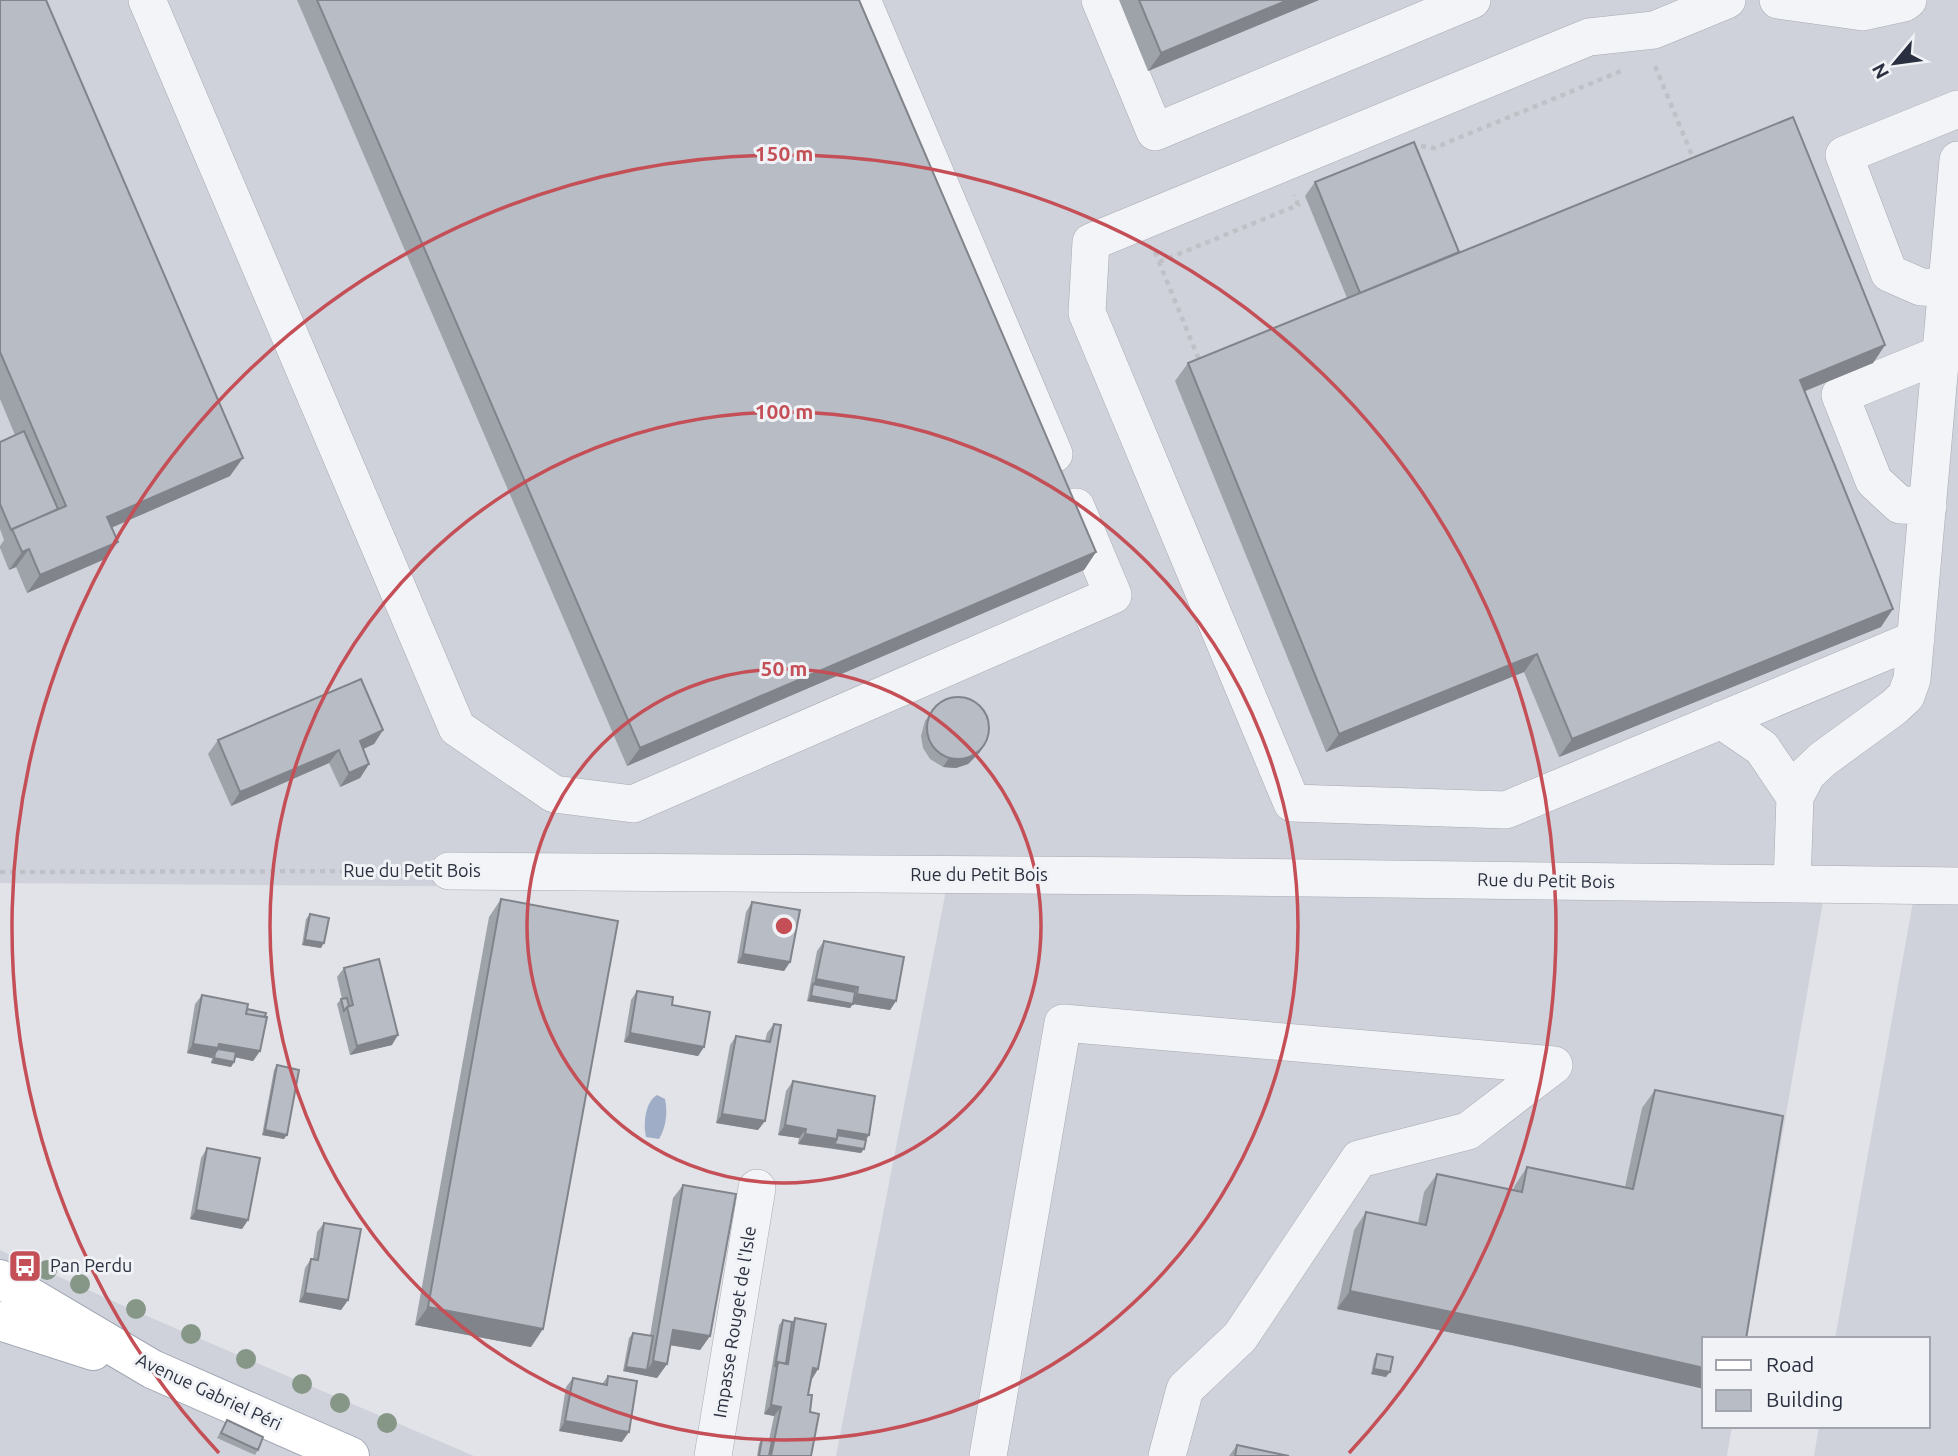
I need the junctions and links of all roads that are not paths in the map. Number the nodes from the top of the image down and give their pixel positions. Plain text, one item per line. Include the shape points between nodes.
1 (147, 0) edge
2 (862, 0) edge
3 (1100, 0) edge
4 (1472, 0) edge
5 (1727, 0) edge
6 (1778, 0) edge
7 (1908, 0) edge
8 (1958, 109) edge
9 (1958, 160) edge
10 (1947, 288) junction
11 (1941, 354) junction
12 (1928, 506) junction
13 (1916, 639) junction
14 (1721, 720) junction
15 (1795, 797) junction
16 (449, 871) road end
17 (1792, 884) junction
18 (1958, 886) edge
19 (757, 1188) dead end
20 (0, 1279) edge
21 (0, 1321) edge
22 (152, 1369) junction
23 (350, 1456) edge
24 (713, 1456) edge
25 (988, 1456) edge
26 (1167, 1456) edge

1 - 2 street via 457,728 554,794 633,804 1113,595
3 - 4 street via 1155,132
5 - 14 street via 1654,30 1590,37 1091,242 1087,313 1292,803 1506,810
6 - 7 street via 1863,12
8 - 10 street via 1844,155 1889,273 1921,287
9 - 10 street
10 - 11 street
11 - 12 street
11 - 12 street via 1840,395 1874,481 1900,505
12 - 13 street
13 - 14 street
13 - 15 street via 1906,696 1823,759 1807,774
14 - 15 street via 1762,748
15 - 17 street
16 - 17 street, Rue du Petit Bois
17 - 18 street, Rue du Petit Bois
19 - 24 street, Impasse Rouget de l'Isle
20 - 22 main road, Avenue Gabriel Péri
21 - 22 main road
22 - 23 main road, Avenue Gabriel Péri
25 - 26 street via 1063,1023 1554,1065 1468,1131 1359,1159 1240,1338 1185,1389

